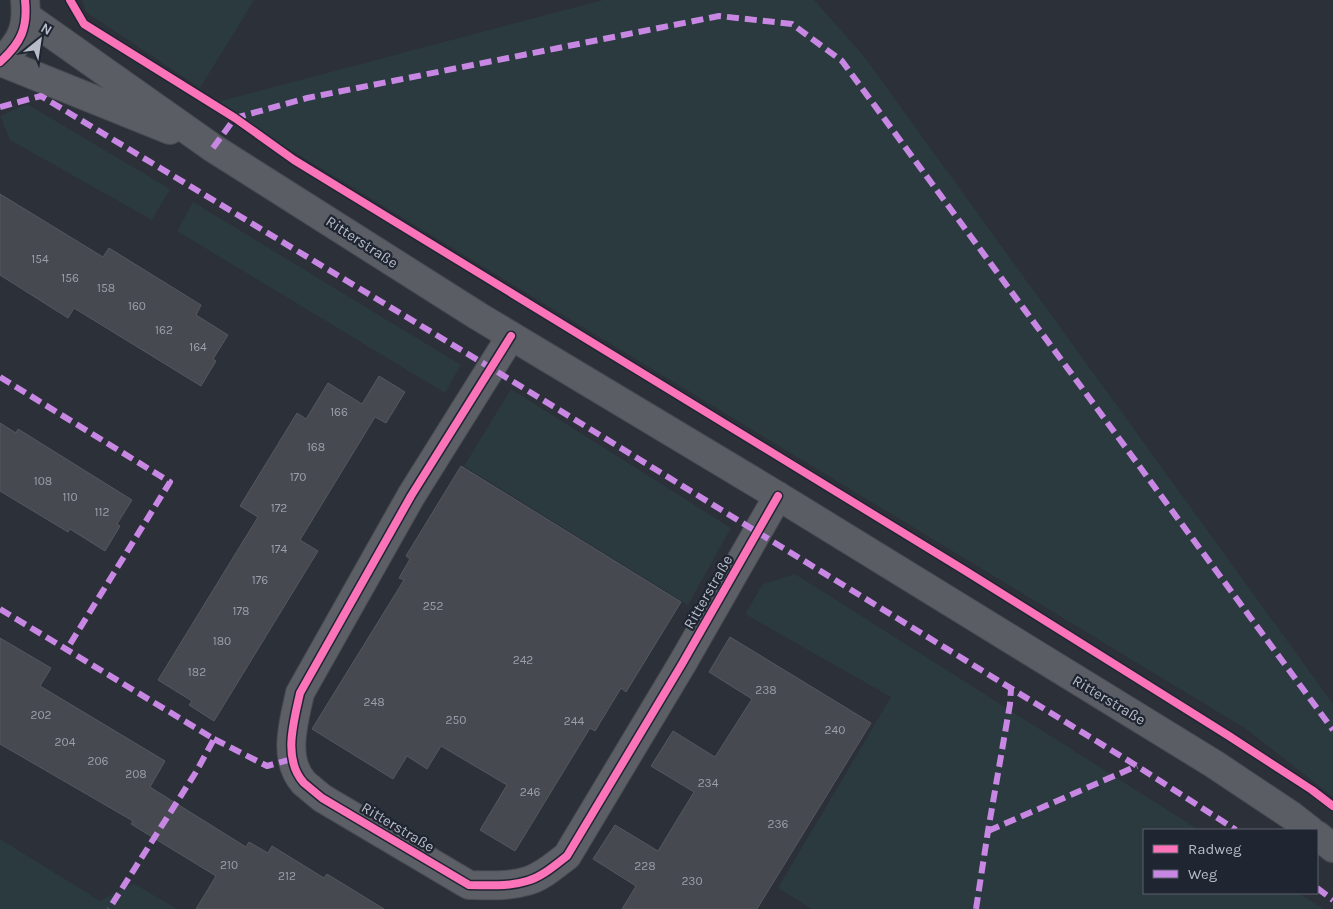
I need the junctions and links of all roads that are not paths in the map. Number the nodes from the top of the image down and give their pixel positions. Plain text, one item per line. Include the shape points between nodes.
1 (26, 8) edge
2 (0, 62) edge
3 (214, 148) junction
4 (511, 336) junction
5 (778, 496) junction
6 (1309, 829) edge
7 (1318, 836) edge
8 (1333, 848) edge

1 - 2 main road, Ritterstraße via 23,32 16,46
1 - 3 main road, Ritterstraße
2 - 3 main road, Ritterstraße
3 - 4 main road, Ritterstraße
4 - 5 main road, Ritterstraße
4 - 5 street, Ritterstraße via 411,496 300,694 292,728 292,759 303,782 322,798 468,885 497,886 528,881 550,869 566,856 682,664
5 - 6 main road, Ritterstraße via 1214,764
7 - 8 main road

